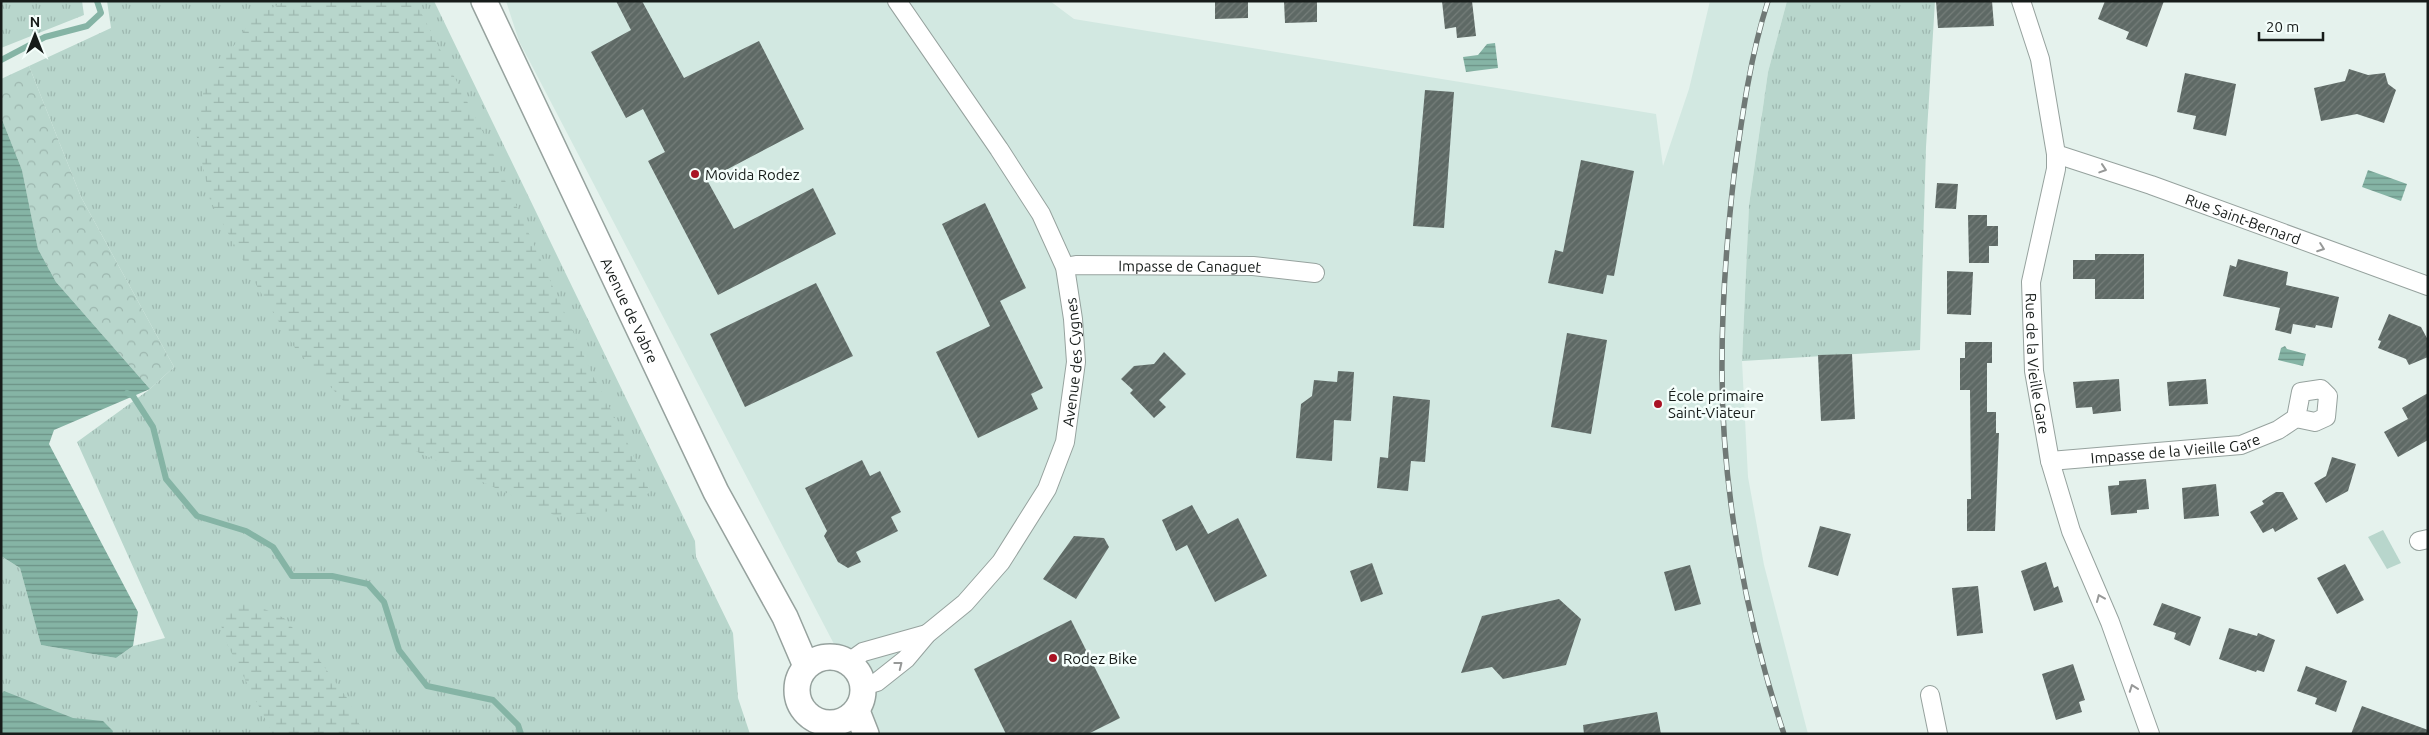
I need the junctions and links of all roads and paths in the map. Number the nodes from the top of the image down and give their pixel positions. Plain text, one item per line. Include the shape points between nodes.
1 (484, 1) edge
2 (897, 1) edge
3 (2020, 1) edge
4 (2056, 154) junction
5 (1064, 267) junction
6 (1315, 273) dead end
7 (2428, 286) edge
8 (2296, 418) dead end
9 (2050, 461) junction
10 (927, 634) junction
11 (827, 661) junction
12 (864, 686) junction
13 (1930, 695) dead end
14 (857, 711) junction
15 (836, 728) edge
16 (866, 734) edge
17 (1938, 734) edge
18 (2150, 734) edge

1 - 11 main road, Avenue de Vabre via 716,492 786,617
2 - 5 street, Avenue des Cygnes via 1041,214
3 - 4 street, Rue de la Vieille Gare via 2040,59
4 -> 7 street, Rue Saint-Bernard via 2151,185
4 - 9 street, Rue de la Vieille Gare via 2056,169 2031,282 2034,370
5 - 6 street, Impasse de Canaguet via 1253,266
5 - 10 street, Avenue des Cygnes via 1076,362 1065,442 1047,489 1000,562 965,603
8 - 9 street, Impasse de la Vieille Gare via 2278,430 2241,445
18 -> 9 street, Rue de la Vieille Gare via 2110,622 2071,531
10 - 11 street, Avenue des Cygnes
12 -> 10 street, Avenue des Cygnes via 877,682 906,659
11 - 12 main road via 860,672
11 - 15 main road via 799,676 798,700 812,718
12 - 14 main road
13 - 17 street
14 - 15 main road
14 - 16 main road

